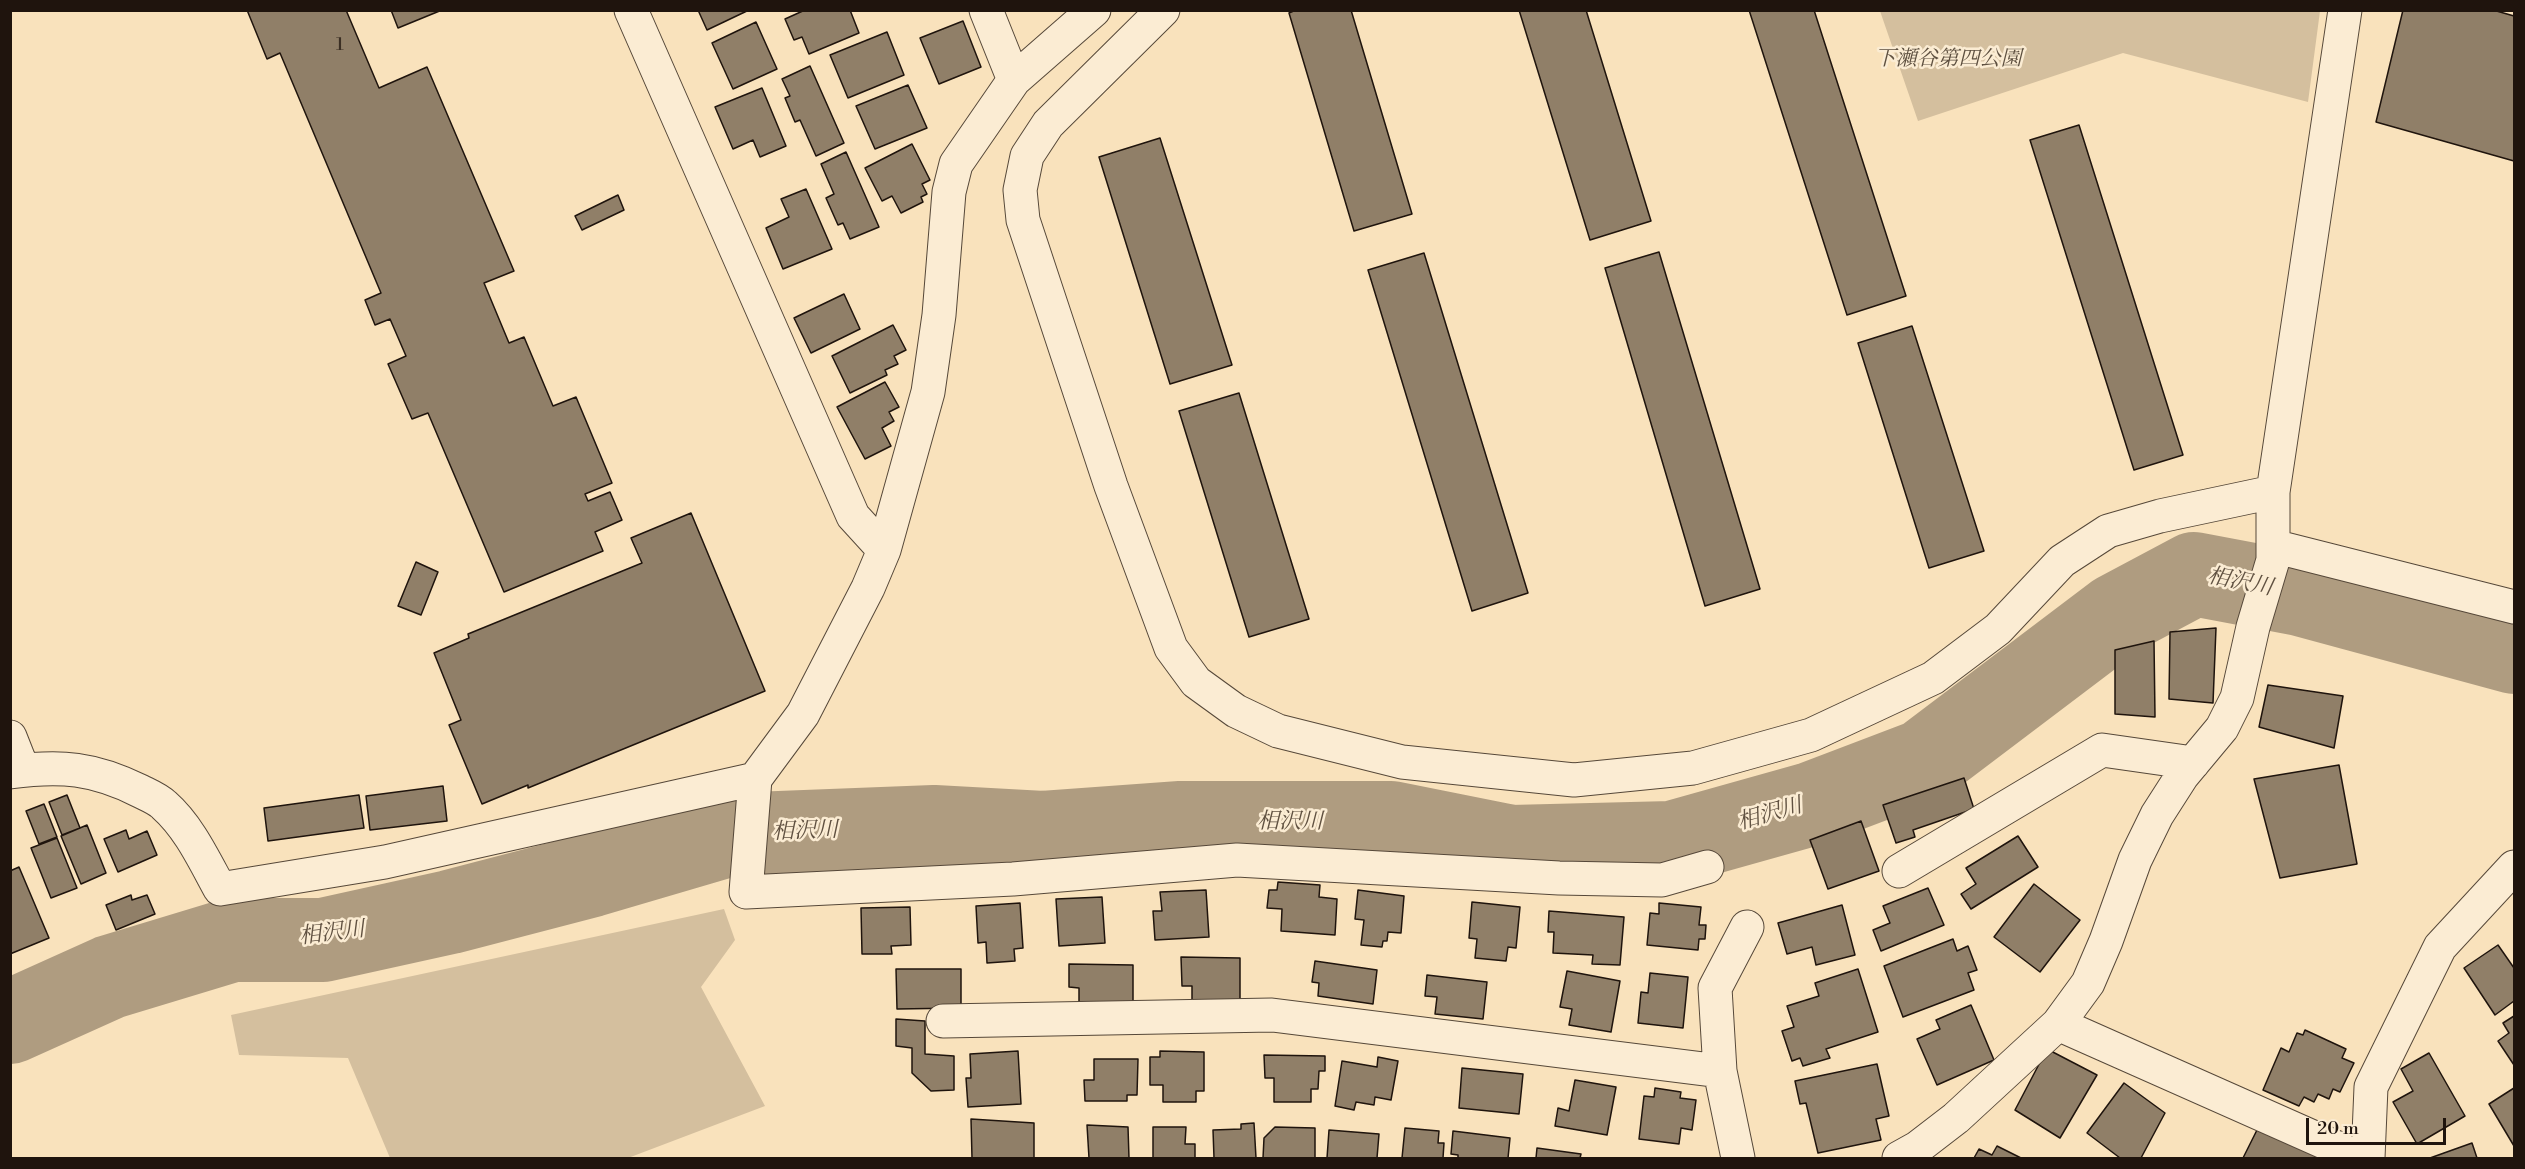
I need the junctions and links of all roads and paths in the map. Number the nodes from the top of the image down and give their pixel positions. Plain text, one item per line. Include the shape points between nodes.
1 (631, 10) edge
2 (986, 10) edge
3 (1094, 10) edge
4 (1162, 10) edge
5 (2345, 10) edge
6 (1014, 80) junction
7 (2273, 492) junction
8 (884, 550) junction
9 (2273, 553) junction
10 (2514, 608) edge
11 (10, 737) edge
12 (2193, 763) junction
13 (17, 771) edge
14 (755, 779) junction
15 (1707, 867) dead end
16 (2514, 867) edge
17 (1899, 871) dead end
18 (1747, 927) dead end
19 (943, 1021) dead end
20 (2058, 1024) junction
21 (1720, 1071) junction
22 (1738, 1158) edge
23 (1899, 1158) edge
24 (2360, 1158) edge
25 (2368, 1158) edge

1 - 8 street via 853,516
2 - 6 street
3 - 6 street
4 - 7 street via 1048,123 1027,156 1020,190 1023,220 1111,486 1171,648 1196,682 1236,711 1278,731 1402,762 1574,780 1693,768 1811,735 1933,678 1998,629 2062,561 2108,531
5 - 7 street
6 - 8 street via 956,164 949,192 928,392
7 - 9 street
8 - 14 street via 803,714
9 - 10 street
9 - 12 street via 2237,698 2222,728
11 - 13 street
12 - 17 street via 2102,750
12 - 20 street via 2157,815 2135,860 2088,983
13 - 14 street via 49,767 90,771 163,803 186,829 220,889 385,862
14 - 15 street via 746,892 1013,879 1237,860 1662,880
16 - 25 street via 2440,947 2371,1087
18 - 21 street via 1715,988
19 - 21 street via 1272,1014
20 - 23 street via 1956,1118
20 - 24 street
21 - 22 street

